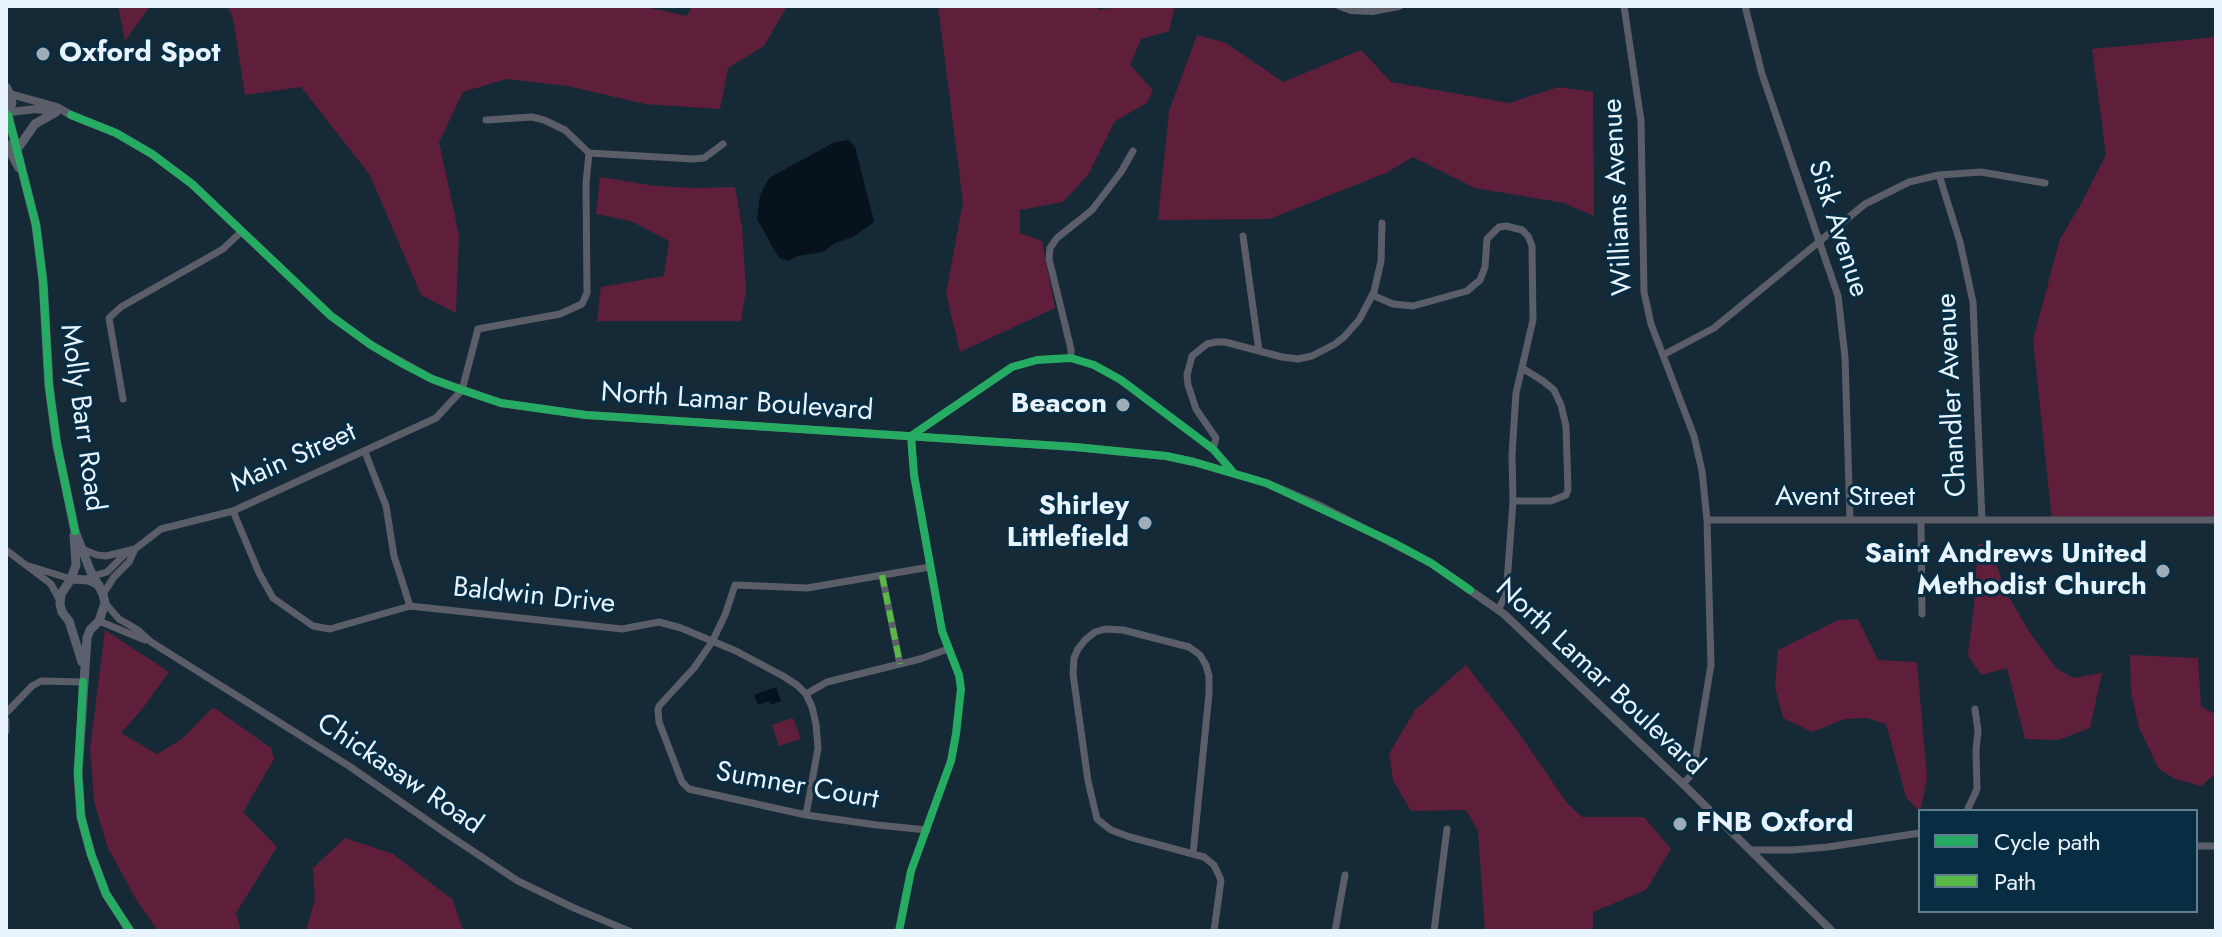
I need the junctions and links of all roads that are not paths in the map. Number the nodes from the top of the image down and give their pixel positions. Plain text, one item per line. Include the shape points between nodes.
1 (1340, 6) edge
2 (1399, 6) edge
3 (1624, 6) edge
4 (1745, 6) edge
5 (8, 90) edge
6 (60, 112) junction
7 (8, 115) edge
8 (486, 120) dead end
9 (6, 144) edge
10 (723, 144) dead end
11 (18, 148) junction
12 (1133, 151) dead end
13 (589, 153) junction
14 (21, 171) junction
15 (1939, 175) junction
16 (2045, 183) dead end
17 (1382, 223) dead end
18 (242, 231) junction
19 (1243, 236) dead end
20 (1820, 240) junction
21 (1372, 295) junction
22 (1259, 351) junction
23 (1663, 355) junction
24 (1071, 358) junction
25 (1522, 368) junction
26 (462, 390) junction
27 (123, 399) dead end
28 (911, 436) junction
29 (1213, 449) junction
30 (365, 452) junction
31 (1233, 472) junction
32 (1513, 501) junction
33 (233, 511) junction
34 (1707, 520) junction
35 (1850, 520) junction
36 (1921, 520) junction
37 (1982, 520) junction
38 (2216, 520) edge
39 (75, 531) junction
40 (82, 549) junction
41 (135, 549) junction
42 (6, 550) edge
43 (126, 552) junction
44 (27, 565) junction
45 (930, 567) junction
46 (882, 575) junction
47 (71, 579) junction
48 (97, 587) junction
49 (60, 604) junction
50 (410, 606) junction
51 (1498, 610) junction
52 (1922, 614) dead end
53 (69, 621) junction
54 (99, 621) junction
55 (151, 642) junction
56 (712, 642) junction
57 (948, 649) junction
58 (900, 664) junction
59 (84, 669) junction
60 (83, 682) junction
61 (806, 694) junction
62 (1975, 709) dead end
63 (6, 713) edge
64 (6, 720) edge
65 (6, 731) edge
66 (1683, 784) junction
67 (1968, 809) edge
68 (806, 815) junction
69 (1447, 829) dead end
70 (927, 830) junction
71 (1918, 833) edge
72 (1750, 850) junction
73 (1193, 854) junction
74 (1345, 875) dead end
75 (130, 931) edge
76 (629, 931) edge
77 (899, 931) edge
78 (1214, 931) edge
79 (1335, 931) edge
80 (1434, 931) edge
81 (1832, 931) edge

1 - 2 street via 1372,11
3 - 23 street, Williams Avenue via 1641,121 1644,292
4 - 20 street, Sisk Avenue via 1762,74
5 - 6 street, North Lamar Boulevard
5 - 7 main road, Molly Barr Road
6 - 7 street, North Lamar Boulevard via 36,109
6 - 11 main road via 35,124
6 - 18 street, North Lamar Boulevard via 116,133 152,154
7 - 11 main road, Molly Barr Road
8 - 13 street via 544,120 565,130
9 - 14 main road, Molly Barr Road
10 - 13 street via 704,158 693,159
11 - 14 main road, Molly Barr Road
12 - 24 street via 1092,210 1050,248
13 - 26 street via 587,293 582,304 560,314 478,329
14 - 39 main road, Molly Barr Road via 36,225 50,399
15 - 16 street via 1986,172
15 - 20 street via 1909,182 1865,204
15 - 37 street, Chandler Avenue via 1973,302
17 - 21 street via 1379,277
18 - 26 street, North Lamar Boulevard via 331,316 371,345
18 - 27 street via 223,249 109,318
19 - 22 street
20 - 23 street via 1714,328
20 - 35 street, Sisk Avenue via 1844,333
21 - 22 street via 1359,320 1323,352 1298,359
21 - 25 street via 1413,306 1467,291 1483,275 1491,234 1506,226 1522,230 1532,246 1534,270 1533,320
22 - 29 street via 1216,342 1192,356 1187,375 1190,396 1216,438
23 - 34 street, Williams Avenue via 1694,436
24 - 28 street via 1012,367
24 - 29 street via 1121,380
25 - 32 street via 1513,429
25 - 32 street via 1554,390 1561,405 1568,490 1551,501
26 - 28 street, North Lamar Boulevard via 501,403 586,415
26 - 30 street, Main Street via 436,418
28 - 31 street, North Lamar Boulevard via 1166,456
28 - 45 street
29 - 31 street
30 - 33 street, Main Street
30 - 50 street via 386,506
31 - 51 street, North Lamar Boulevard via 1392,542
32 - 51 street via 1506,595
33 - 41 street, Main Street via 161,529
33 - 50 street, Baldwin Drive via 273,598 313,626 330,629
34 - 35 street, Avent Street
34 - 66 street, Williams Avenue via 1711,665 1693,773
35 - 36 street, Avent Street
36 - 37 street, Avent Street
36 - 52 street
37 - 38 street, Avent Street
39 - 40 main road, Molly Barr Road
39 - 47 main road
40 - 43 street via 106,556
40 - 48 main road, Molly Barr Road
41 - 43 street
41 - 48 street via 114,577
42 - 44 street
43 - 48 street
44 - 47 street
44 - 49 street via 51,584
45 - 46 street
45 - 57 street
46 - 56 street via 807,588 735,585
46 - 58 street
47 - 48 main road
47 - 49 main road
48 - 54 main road
48 - 55 street, Chickasaw Road via 119,619
49 - 53 main road
50 - 56 street, Baldwin Drive via 622,629 659,622
51 - 66 street, North Lamar Boulevard
53 - 54 main road
53 - 59 main road
54 - 55 street, Chickasaw Road
54 - 59 main road via 87,638
55 - 76 street, Chickasaw Road via 349,766 518,881
56 - 61 street, Baldwin Drive via 783,676
56 - 68 street, Sumner Court via 659,706 659,722 682,782 689,789
57 - 58 street
57 - 70 street via 959,675 960,708 951,761
58 - 61 street via 827,682
59 - 60 main road
60 - 63 street via 41,681
60 - 75 main road via 81,817 106,894
61 - 68 street via 819,739
62 - 67 street via 1977,789
64 - 65 street
66 - 72 street, North Lamar Boulevard
68 - 70 street, Sumner Court
69 - 80 street
70 - 77 street via 911,871
71 - 72 street via 1828,847
72 - 81 street, North Lamar Boulevard
73 - 73 street via 1209,694 1206,665 1189,647 1123,630 1095,632 1078,649 1073,674 1097,819 1111,830
73 - 78 street via 1214,865 1221,880
74 - 79 street

